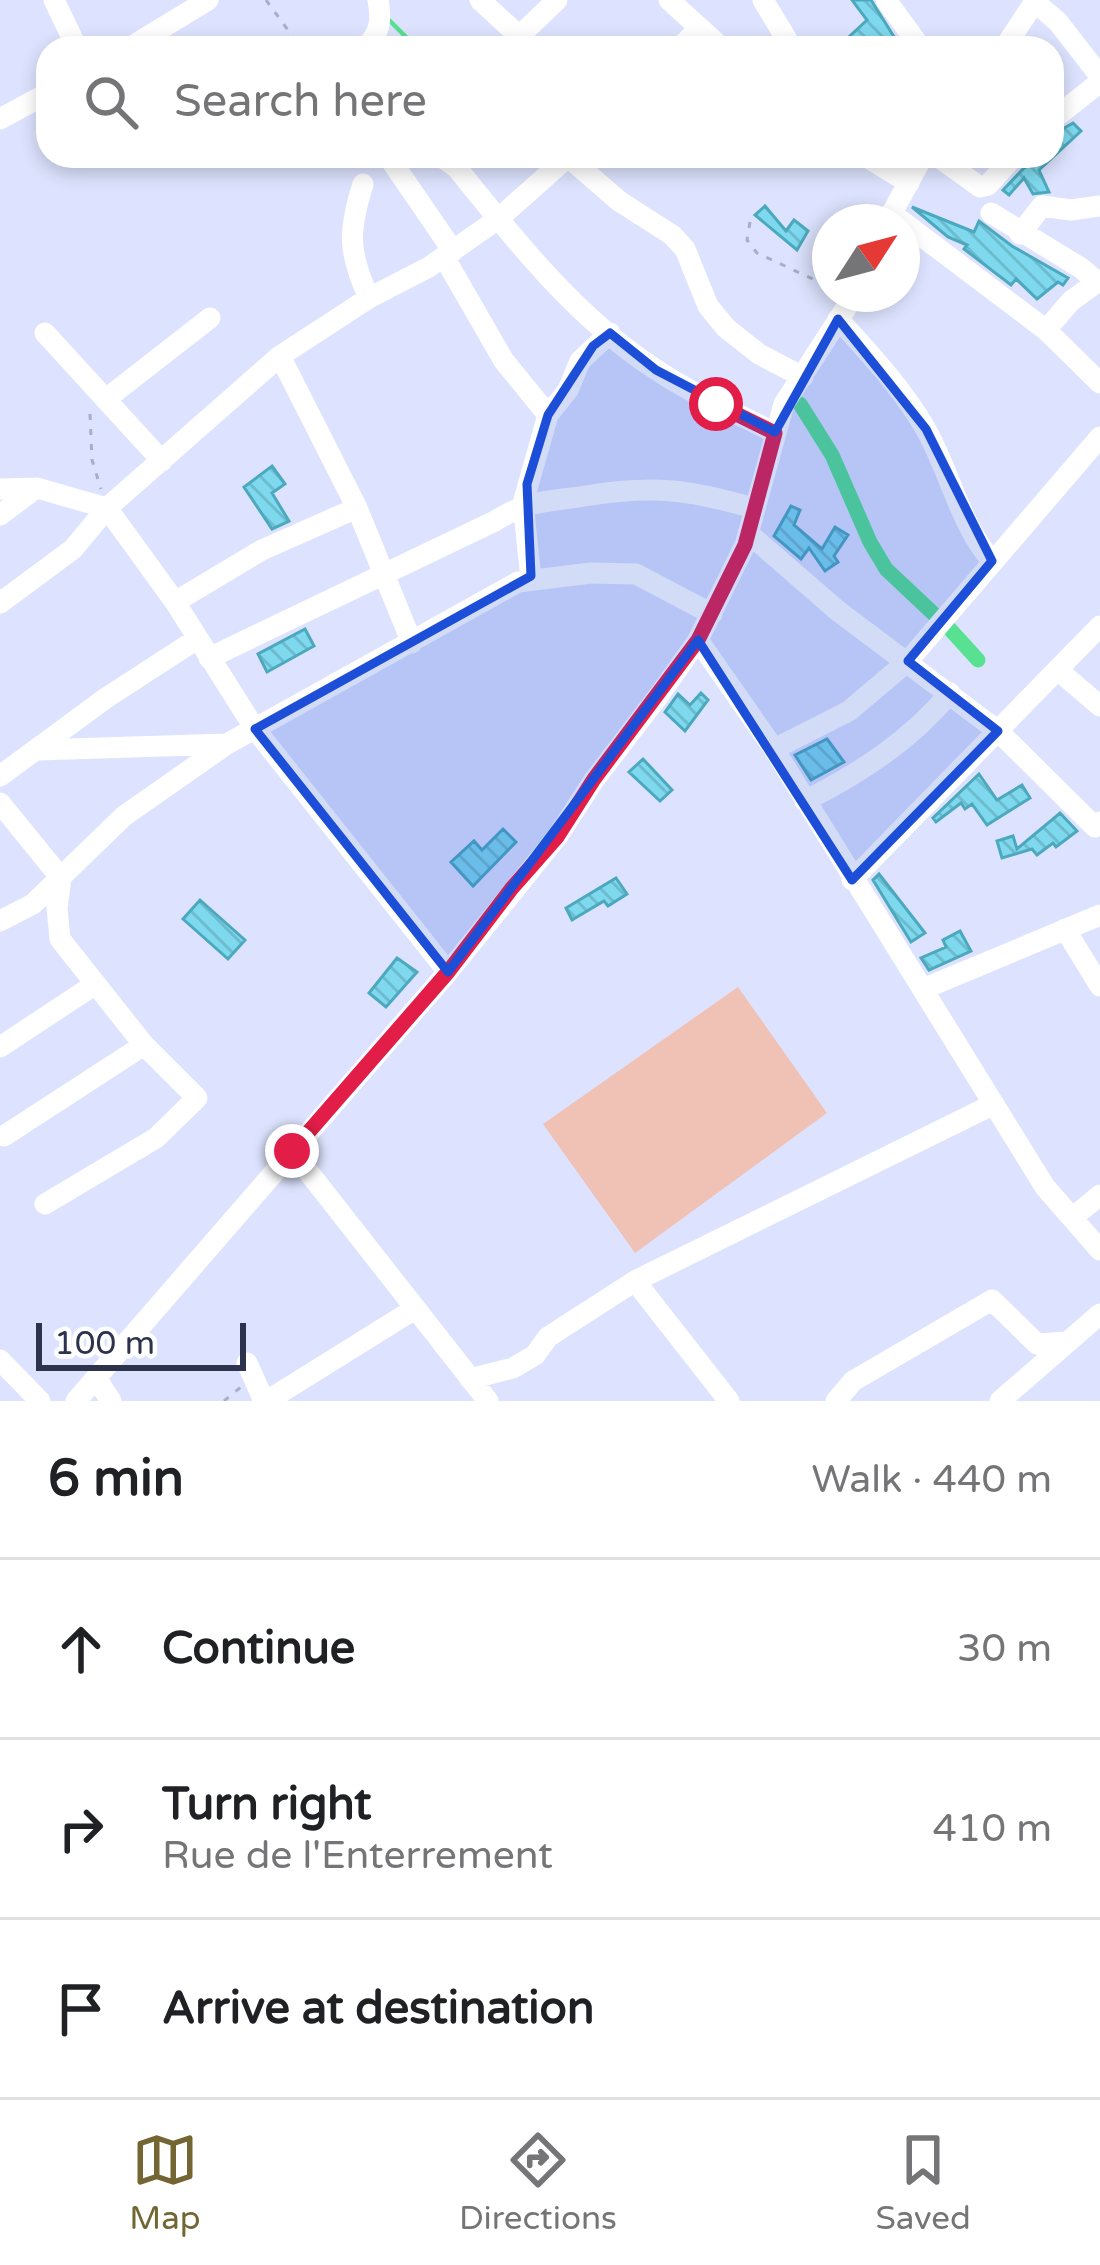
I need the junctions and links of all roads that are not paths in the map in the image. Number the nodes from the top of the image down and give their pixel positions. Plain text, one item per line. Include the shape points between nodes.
1 (54, 0) edge
2 (208, 0) edge
3 (378, 0) edge
4 (480, 0) edge
5 (557, 0) edge
6 (669, 0) edge
7 (763, 0) edge
8 (886, 0) edge
9 (1035, 1) edge
10 (700, 28) junction
11 (71, 36) edge
12 (149, 36) edge
13 (377, 36) edge
14 (511, 36) edge
15 (527, 36) edge
16 (692, 36) edge
17 (709, 36) edge
18 (785, 36) edge
19 (912, 36) edge
20 (1012, 36) edge
21 (1098, 68) edge
22 (36, 100) edge
23 (1064, 107) edge
24 (0, 119) edge
25 (399, 168) edge
26 (458, 168) edge
27 (555, 168) edge
28 (581, 168) edge
29 (885, 168) edge
30 (916, 168) edge
31 (954, 168) edge
32 (1003, 168) edge
33 (909, 183) junction
34 (363, 184) dead end
35 (897, 204) edge
36 (1100, 206) edge
37 (991, 213) dead end
38 (498, 219) junction
39 (1020, 233) junction
40 (920, 239) edge
41 (449, 254) junction
42 (1098, 281) edge
43 (369, 298) junction
44 (843, 312) edge
45 (210, 318) dead end
46 (838, 319) junction
47 (1046, 330) junction
48 (45, 333) dead end
49 (610, 333) junction
50 (280, 356) junction
51 (803, 377) junction
52 (1100, 383) edge
53 (98, 407) junction
54 (548, 415) junction
55 (775, 433) junction
56 (1100, 437) edge
57 (162, 461) junction
58 (37, 488) junction
59 (0, 489) edge
60 (523, 503) junction
61 (106, 508) junction
62 (357, 508) junction
63 (753, 508) junction
64 (0, 515) edge
65 (748, 533) junction
66 (992, 560) junction
67 (382, 573) junction
68 (531, 579) junction
69 (175, 602) junction
70 (0, 603) edge
71 (712, 614) junction
72 (1100, 626) edge
73 (698, 640) junction
74 (412, 644) junction
75 (203, 648) junction
76 (908, 661) junction
77 (1059, 671) junction
78 (950, 693) junction
79 (1100, 706) edge
80 (255, 729) junction
81 (998, 731) junction
82 (227, 744) junction
83 (774, 749) junction
84 (38, 750) junction
85 (0, 776) edge
86 (805, 800) junction
87 (0, 803) edge
88 (1098, 827) edge
89 (61, 878) junction
90 (852, 880) junction
91 (1100, 915) edge
92 (0, 921) edge
93 (1065, 929) junction
94 (448, 972) junction
95 (94, 985) junction
96 (1100, 986) edge
97 (923, 989) junction
98 (144, 1045) junction
99 (0, 1047) edge
100 (994, 1104) junction
101 (4, 1136) dead end
102 (292, 1151) junction
103 (1100, 1195) edge
104 (45, 1204) dead end
105 (1072, 1218) junction
106 (1100, 1250) edge
107 (635, 1281) junction
108 (413, 1310) junction
109 (1100, 1314) edge
110 (1068, 1342) junction
111 (0, 1360) edge
112 (250, 1371) road end
113 (96, 1378) junction
114 (470, 1379) junction
115 (40, 1401) edge
116 (76, 1401) edge
117 (111, 1401) edge
118 (265, 1401) edge
119 (488, 1401) edge
120 (729, 1401) edge
121 (836, 1401) edge
122 (1000, 1401) edge

1 - 11 street
2 - 12 street
3 - 13 street
4 - 14 street
5 - 15 street
6 - 10 street
7 - 18 street
8 - 19 street
9 - 20 street
9 - 21 street
10 - 16 street
10 - 17 street
21 - 23 street
22 - 24 street
25 - 41 street
26 - 38 street
27 - 38 street
28 - 51 street via 685,249 726,328
29 - 33 street
30 - 33 street
31 - 32 street via 980,187
33 - 35 street
34 - 43 street via 351,222 353,262
36 - 39 street via 1042,206
37 - 39 street
38 - 41 street
38 - 49 street
39 - 42 street
40 - 47 street
41 - 43 street
41 - 54 street via 504,361
42 - 47 street
43 - 50 street
44 - 46 street
45 - 53 street
46 - 51 street
46 - 66 street via 926,429 977,544
47 - 52 street
48 - 53 street
49 - 54 street via 580,361
49 - 55 street via 656,370
50 - 57 street
50 - 62 street
51 - 55 street
53 - 57 street
54 - 60 street
55 - 63 street
56 - 66 street
57 - 61 street
58 - 59 street
58 - 61 street
58 - 64 street
60 - 63 street via 643,488
60 - 67 street
60 - 68 street
61 - 69 street
61 - 70 street via 73,549
62 - 67 street
62 - 69 street via 262,550
63 - 65 street
65 - 71 street
65 - 76 street
66 - 76 street
67 - 74 street
67 - 75 street
68 - 71 street via 636,574
68 - 74 street
69 - 75 street
71 - 73 street
72 - 77 street
73 - 83 street
73 - 94 street
74 - 80 street
75 - 80 street
75 - 84 street via 106,698
76 - 78 street
76 - 83 street via 850,711
77 - 79 street
77 - 81 street
78 - 81 street
78 - 86 street via 882,756
80 - 82 street
80 - 94 street
81 - 88 street
81 - 90 street
82 - 84 street
82 - 89 street via 124,816
83 - 86 street
84 - 85 street
86 - 90 street
87 - 89 street
89 - 92 street
89 - 95 street via 60,940
90 - 97 street
91 - 93 street
93 - 96 street
93 - 97 street
94 - 102 street
95 - 98 street
95 - 99 street
97 - 100 street
98 - 101 street
98 - 104 street via 197,1098 156,1138
100 - 105 street
100 - 107 street
102 - 108 street
102 - 113 street
103 - 105 street
105 - 106 street
107 - 114 street via 548,1337 524,1362
107 - 120 street
108 - 114 street
108 - 118 street
109 - 110 street
110 - 121 street via 1037,1344 992,1300 854,1381
110 - 122 street
111 - 115 street
112 - 118 street
113 - 116 street
113 - 117 street
114 - 119 street

